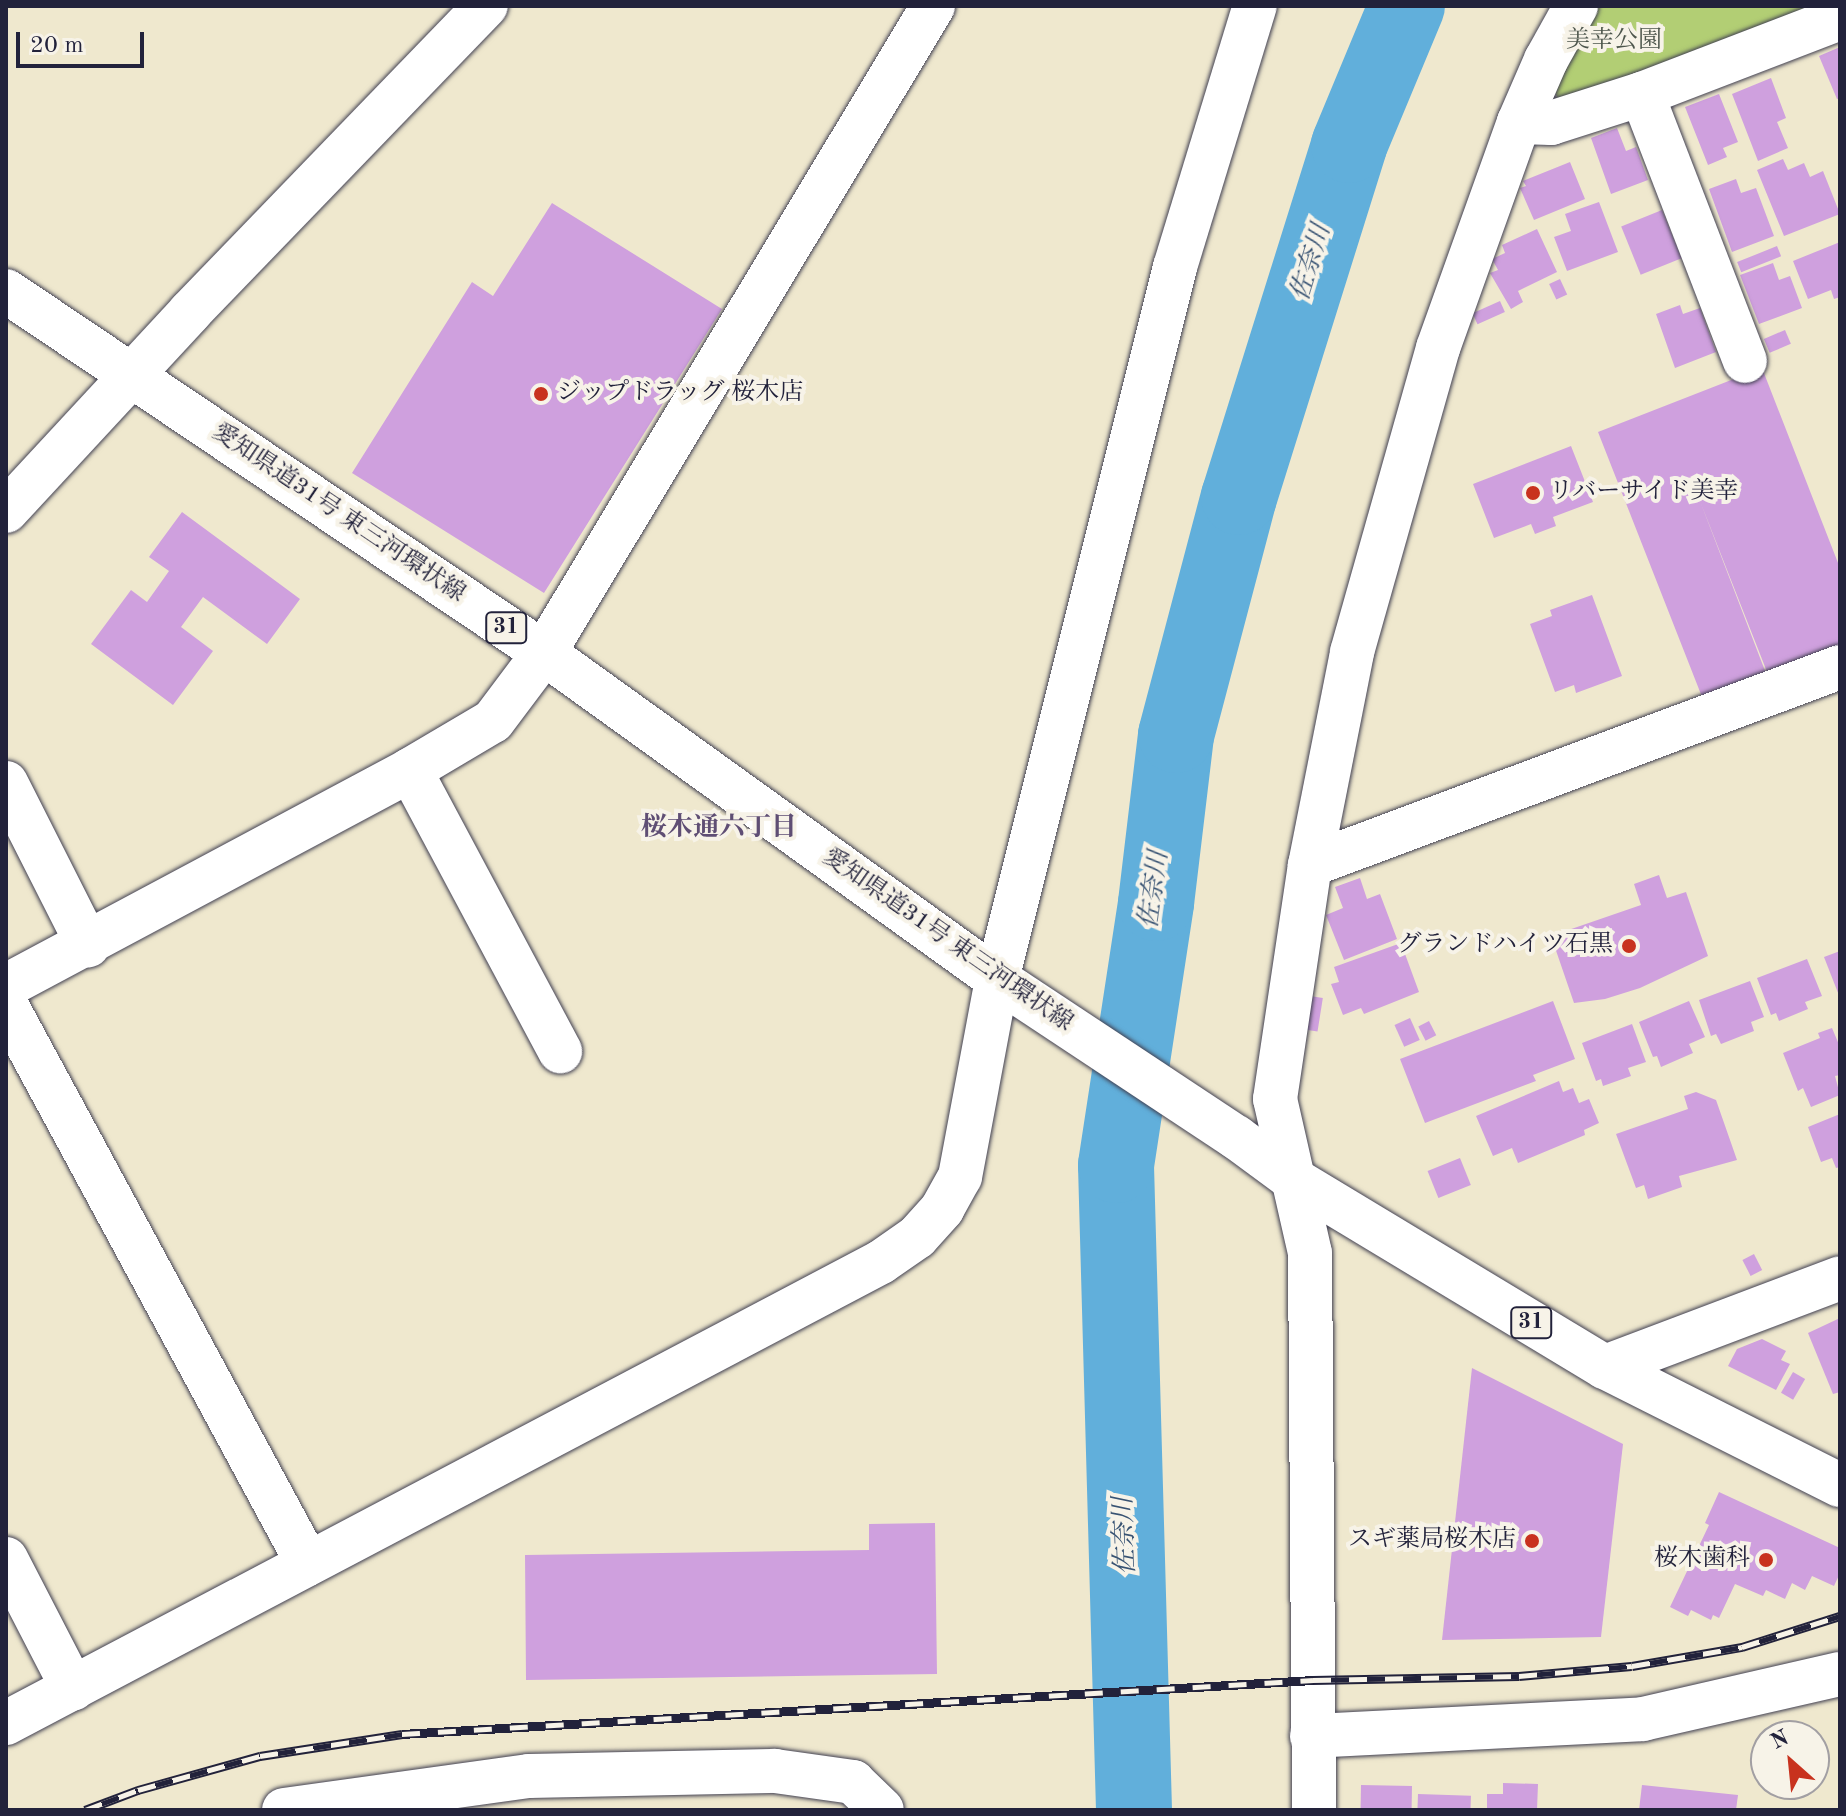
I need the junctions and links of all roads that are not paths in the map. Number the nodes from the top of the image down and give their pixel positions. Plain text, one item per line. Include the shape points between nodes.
1 (486, 6) edge
2 (933, 6) edge
3 (1255, 6) edge
4 (1576, 6) edge
5 (1840, 18) edge
6 (1642, 94) junction
7 (1519, 122) junction
8 (8, 296) edge
9 (1745, 361) dead end
10 (131, 374) junction
11 (6, 511) edge
12 (544, 653) junction
13 (1840, 667) edge
14 (410, 770) junction
15 (6, 783) edge
16 (1310, 865) junction
17 (88, 945) junction
18 (997, 979) junction
19 (6, 986) edge
20 (6, 1005) edge
21 (560, 1051) dead end
22 (1293, 1179) junction
23 (1840, 1278) edge
24 (1605, 1367) junction
25 (1840, 1485) edge
26 (6, 1559) edge
27 (308, 1564) junction
28 (1840, 1674) edge
29 (73, 1689) junction
30 (6, 1723) edge
31 (1312, 1736) junction
32 (284, 1810) edge
33 (882, 1810) edge
34 (1314, 1810) edge

1 - 10 street
2 - 12 street
3 - 18 street via 1175,267
4 - 7 street
5 - 6 street
6 - 7 street via 1551,123
6 - 9 street
7 - 16 street via 1438,348 1352,652
8 - 10 street, 愛知県道31号 東三河環状線 / 31
10 - 11 street
10 - 12 street, 愛知県道31号 東三河環状線 / 31
12 - 14 street via 493,721
12 - 18 street, 愛知県道31号 東三河環状線 / 31
13 - 16 street
14 - 17 street
14 - 21 street
15 - 17 street
16 - 22 street via 1275,1099
17 - 19 street
18 - 22 street, 愛知県道31号 東三河環状線 / 31
18 - 27 street via 960,1177 942,1209 917,1237 881,1262
20 - 27 street
22 - 24 street, 愛知県道31号 東三河環状線 / 31
22 - 31 street via 1310,1253
23 - 24 street
24 - 25 street, 愛知県道31号 東三河環状線 / 31
26 - 29 street
27 - 29 street
28 - 31 street via 1643,1719
29 - 30 street
31 - 34 street
32 - 33 street via 529,1776 775,1771 853,1782

